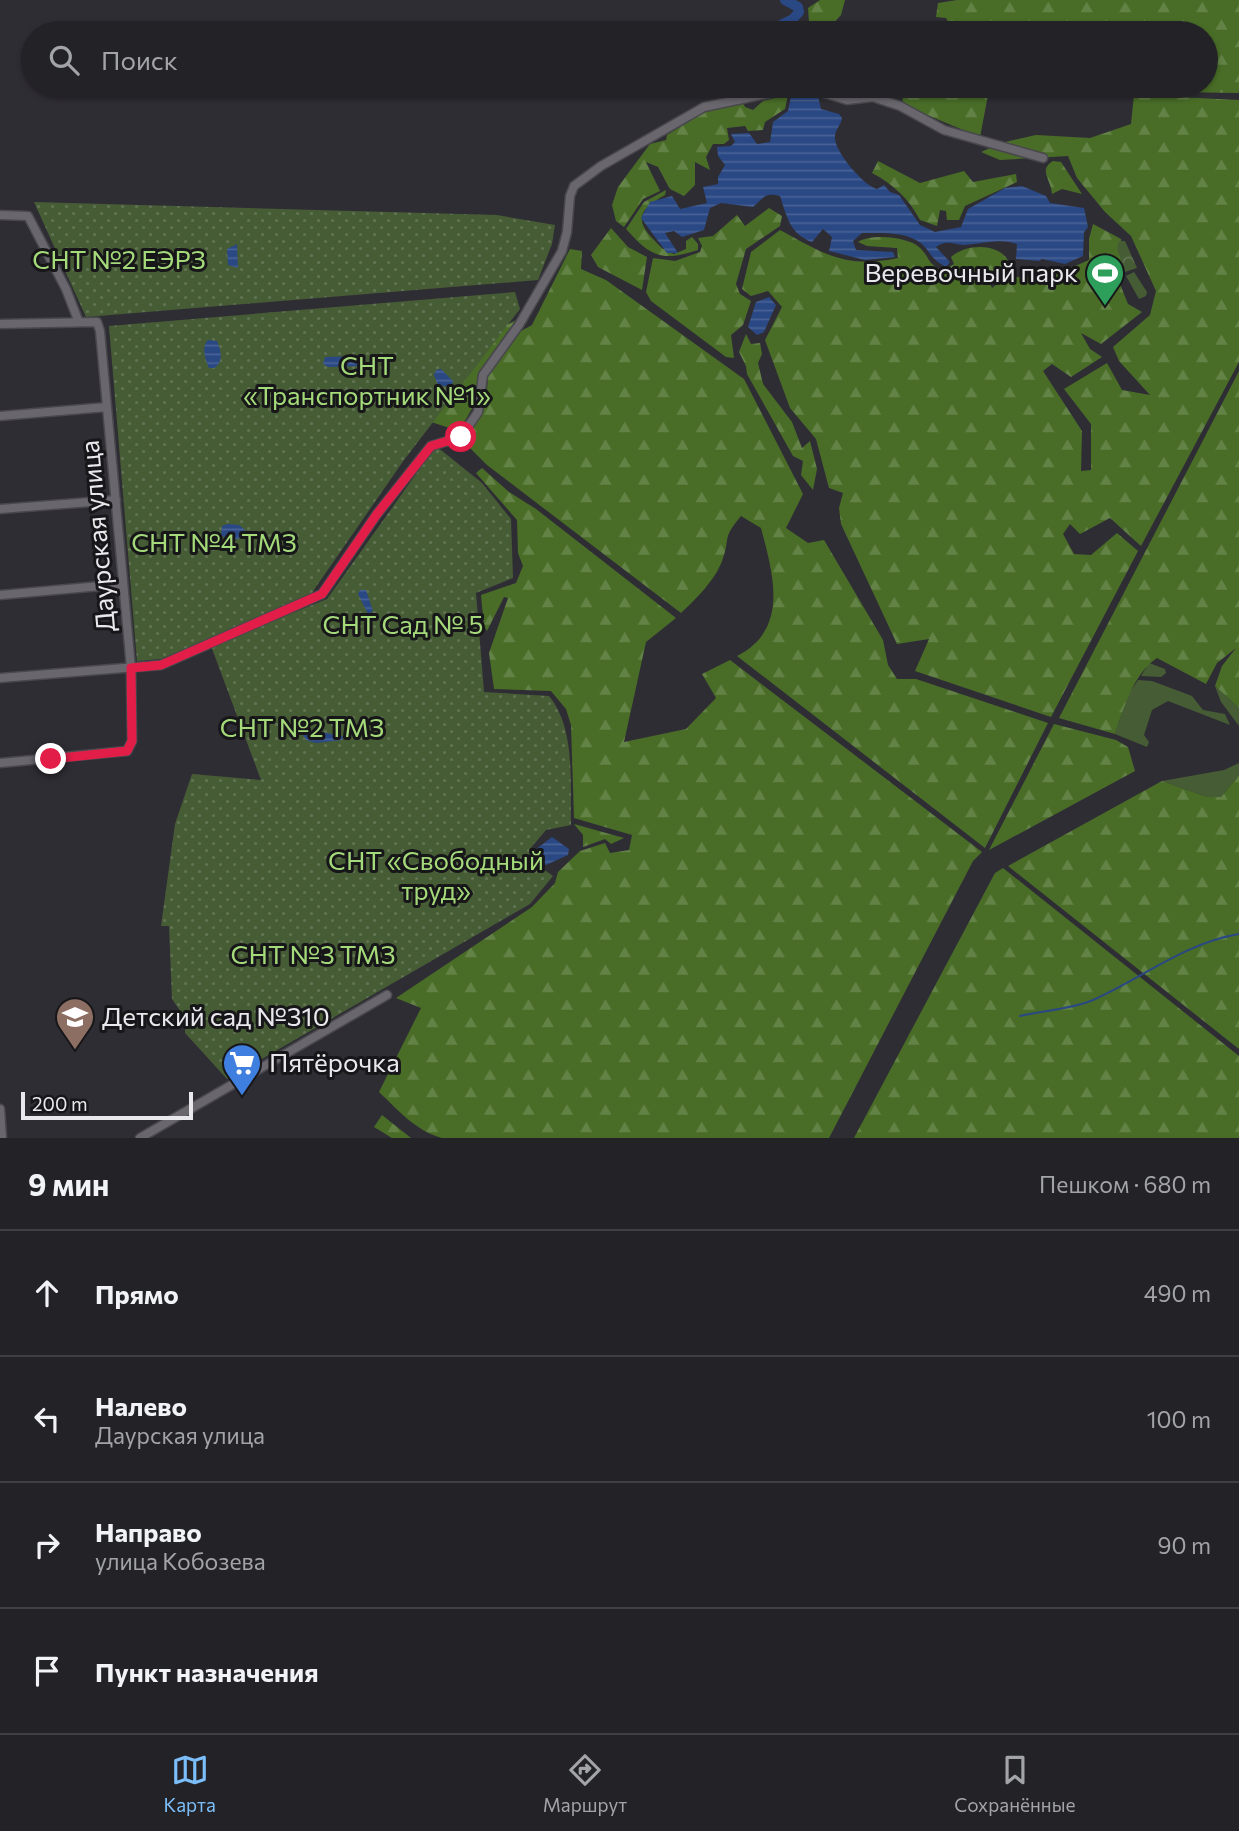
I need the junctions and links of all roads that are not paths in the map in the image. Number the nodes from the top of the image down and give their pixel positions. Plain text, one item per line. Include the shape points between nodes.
1 (747, 98) edge
2 (840, 98) edge
3 (864, 98) edge
4 (876, 98) edge
5 (1043, 159) dead end
6 (0, 215) edge
7 (78, 320) junction
8 (0, 324) edge
9 (107, 407) junction
10 (0, 416) edge
11 (116, 500) junction
12 (0, 509) edge
13 (123, 584) junction
14 (0, 595) edge
15 (131, 668) junction
16 (0, 678) edge
17 (0, 763) edge
18 (387, 995) dead end
19 (0, 1110) edge
20 (2, 1138) edge
21 (140, 1138) edge

1 - 15 street via 704,107 574,186 562,251 483,375 478,412 461,437 431,446 322,594 161,665
2 - 3 street
4 - 5 street via 944,130
6 - 7 street via 27,216
7 - 8 street
7 - 9 street, Даурская улица via 97,322
9 - 10 street
9 - 11 street, Даурская улица
11 - 12 street
11 - 13 street, Даурская улица
13 - 14 street
13 - 15 street, Даурская улица
15 - 16 street
15 - 17 street, Даурская улица via 131,746 127,751
18 - 21 street
19 - 20 street

